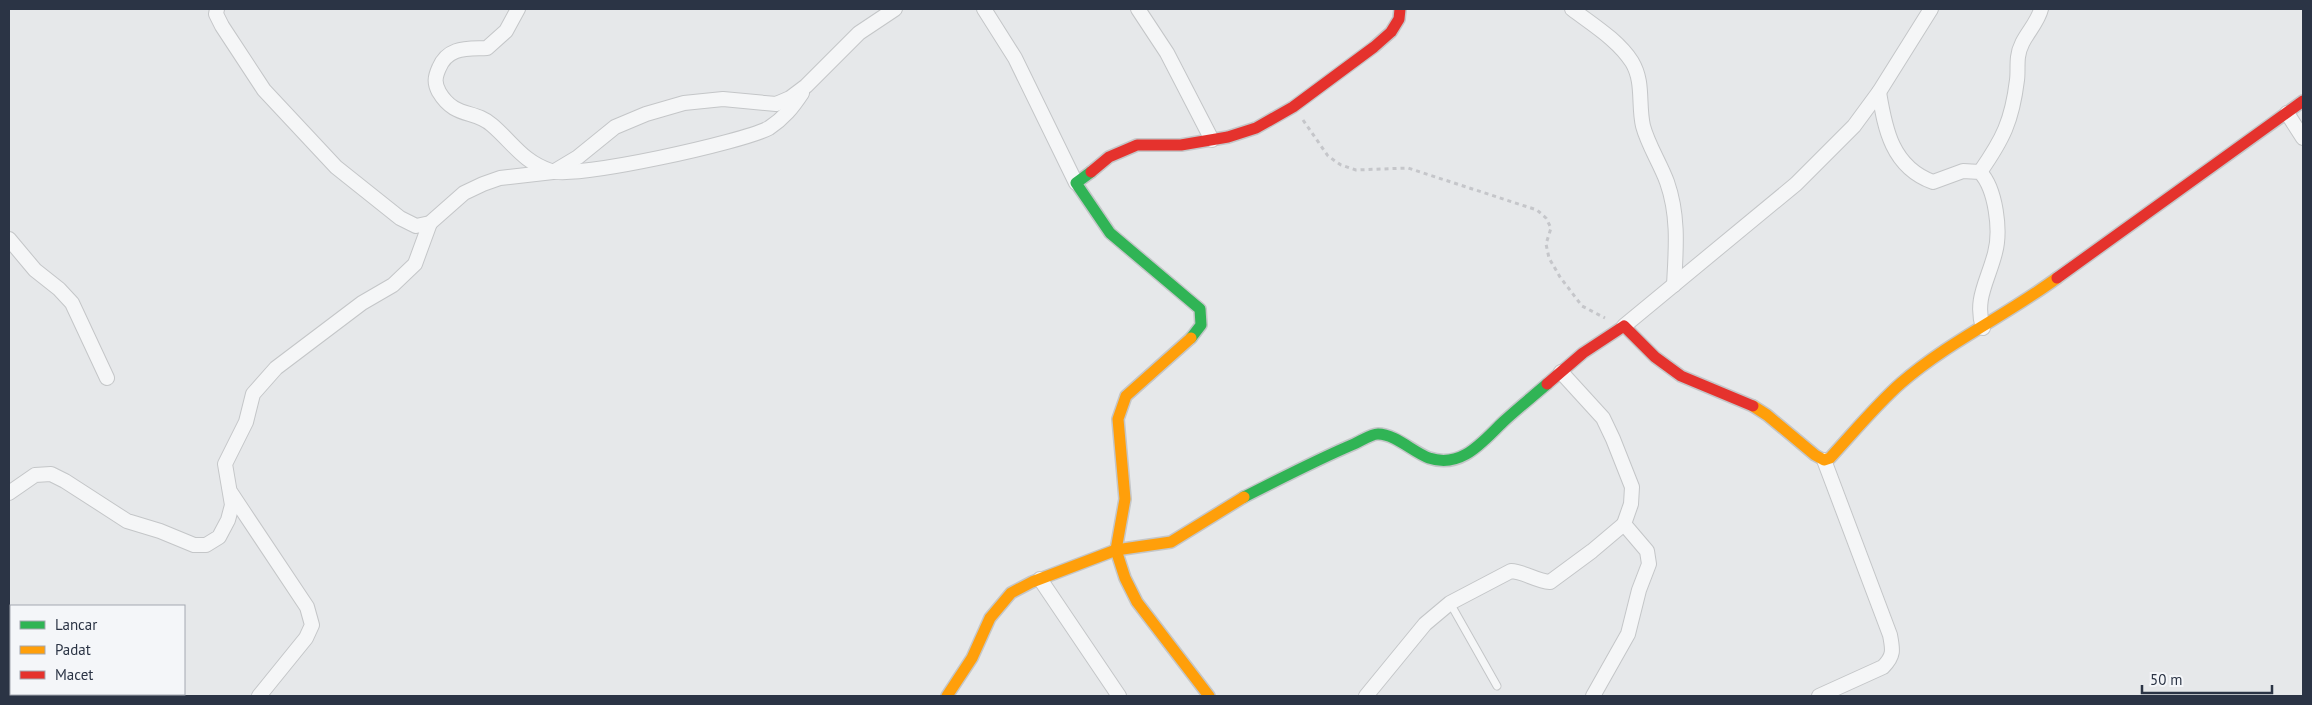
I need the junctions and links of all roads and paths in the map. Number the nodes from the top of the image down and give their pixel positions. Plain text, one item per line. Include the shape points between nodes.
1 (217, 9) edge
2 (518, 9) edge
3 (895, 9) edge
4 (984, 9) edge
5 (1138, 9) edge
6 (1400, 9) edge
7 (1572, 9) edge
8 (1931, 9) edge
9 (2041, 9) edge
10 (806, 86) junction
11 (1879, 92) junction
12 (2303, 101) edge
13 (1293, 106) junction
14 (2286, 113) junction
15 (2303, 138) edge
16 (1212, 140) junction
17 (553, 172) junction
18 (1980, 172) junction
19 (1076, 183) junction
20 (430, 224) junction
21 (9, 239) edge
22 (1674, 285) junction
23 (1624, 326) junction
24 (1983, 328) junction
25 (1561, 372) junction
26 (107, 378) dead end
27 (1824, 460) junction
28 (228, 488) junction
29 (9, 493) edge
30 (1624, 524) junction
31 (1116, 550) junction
32 (1040, 579) junction
33 (1450, 603) junction
34 (1497, 686) dead end
35 (259, 696) edge
36 (947, 696) edge
37 (1120, 696) edge
38 (1209, 696) edge
39 (1366, 696) edge
40 (1594, 696) edge
41 (1819, 696) edge

1 - 20 street via 222,26 264,90 336,167 407,223 416,226
2 - 17 street via 506,31 487,48 468,47 450,53 441,62 435,78 437,88 445,102 458,111 491,124 526,160
3 - 10 street via 859,33
4 - 19 street via 1015,58
5 - 16 street via 1167,53
6 - 13 street via 1392,32
7 - 22 street via 1622,48 1640,82 1643,128 1667,182 1674,208
8 - 11 street
9 - 18 street via 2025,35 2018,57 2018,78 2010,120 2000,143
10 - 17 street via 776,104 724,100 684,103 646,114 615,127 578,158
10 - 17 street via 788,114 767,128 612,168
11 - 18 street via 1884,125 1894,150 1908,166 1933,182 1963,171
11 - 22 street via 1854,126 1796,184
12 - 14 street
13 - 16 street via 1256,128
13 - 23 path via 1328,156 1341,165 1356,170 1408,168 1537,210 1551,228 1546,244 1549,258 1560,277 1582,306
14 - 15 street
14 - 24 street via 2023,303
16 - 19 street via 1181,145 1137,145 1108,157
17 - 20 street via 500,178 483,184 464,193
18 - 24 street via 1993,194 1997,233 1996,252 1979,305
19 - 31 street via 1110,233 1194,303 1200,309 1202,319 1194,335 1126,396 1118,419 1125,499
20 - 28 street via 415,264 394,285 362,303 276,368 253,394 246,422 225,464
21 - 26 street via 35,270 72,303
22 - 23 street
23 - 25 street
23 - 27 street via 1666,366 1691,381 1757,409
24 - 27 street via 1901,383 1833,455
25 - 30 street via 1603,418 1613,439 1632,487 1631,504
25 - 31 street via 1479,447 1466,455 1444,460 1430,458 1391,436 1377,434 1242,498 1170,542
27 - 41 street via 1893,649 1890,660 1883,667
28 - 29 street via 232,505 228,520 219,537 206,545 194,545 127,521 52,474 35,475
28 - 35 street via 307,607 312,624 306,638
30 - 33 street via 1550,582 1511,571
30 - 40 street via 1647,551 1649,564 1628,634
31 - 32 street
31 - 38 street via 1124,578 1137,602
32 - 36 street via 1011,593 1002,602
32 - 37 street
33 - 34 lane
33 - 39 street via 1425,624

